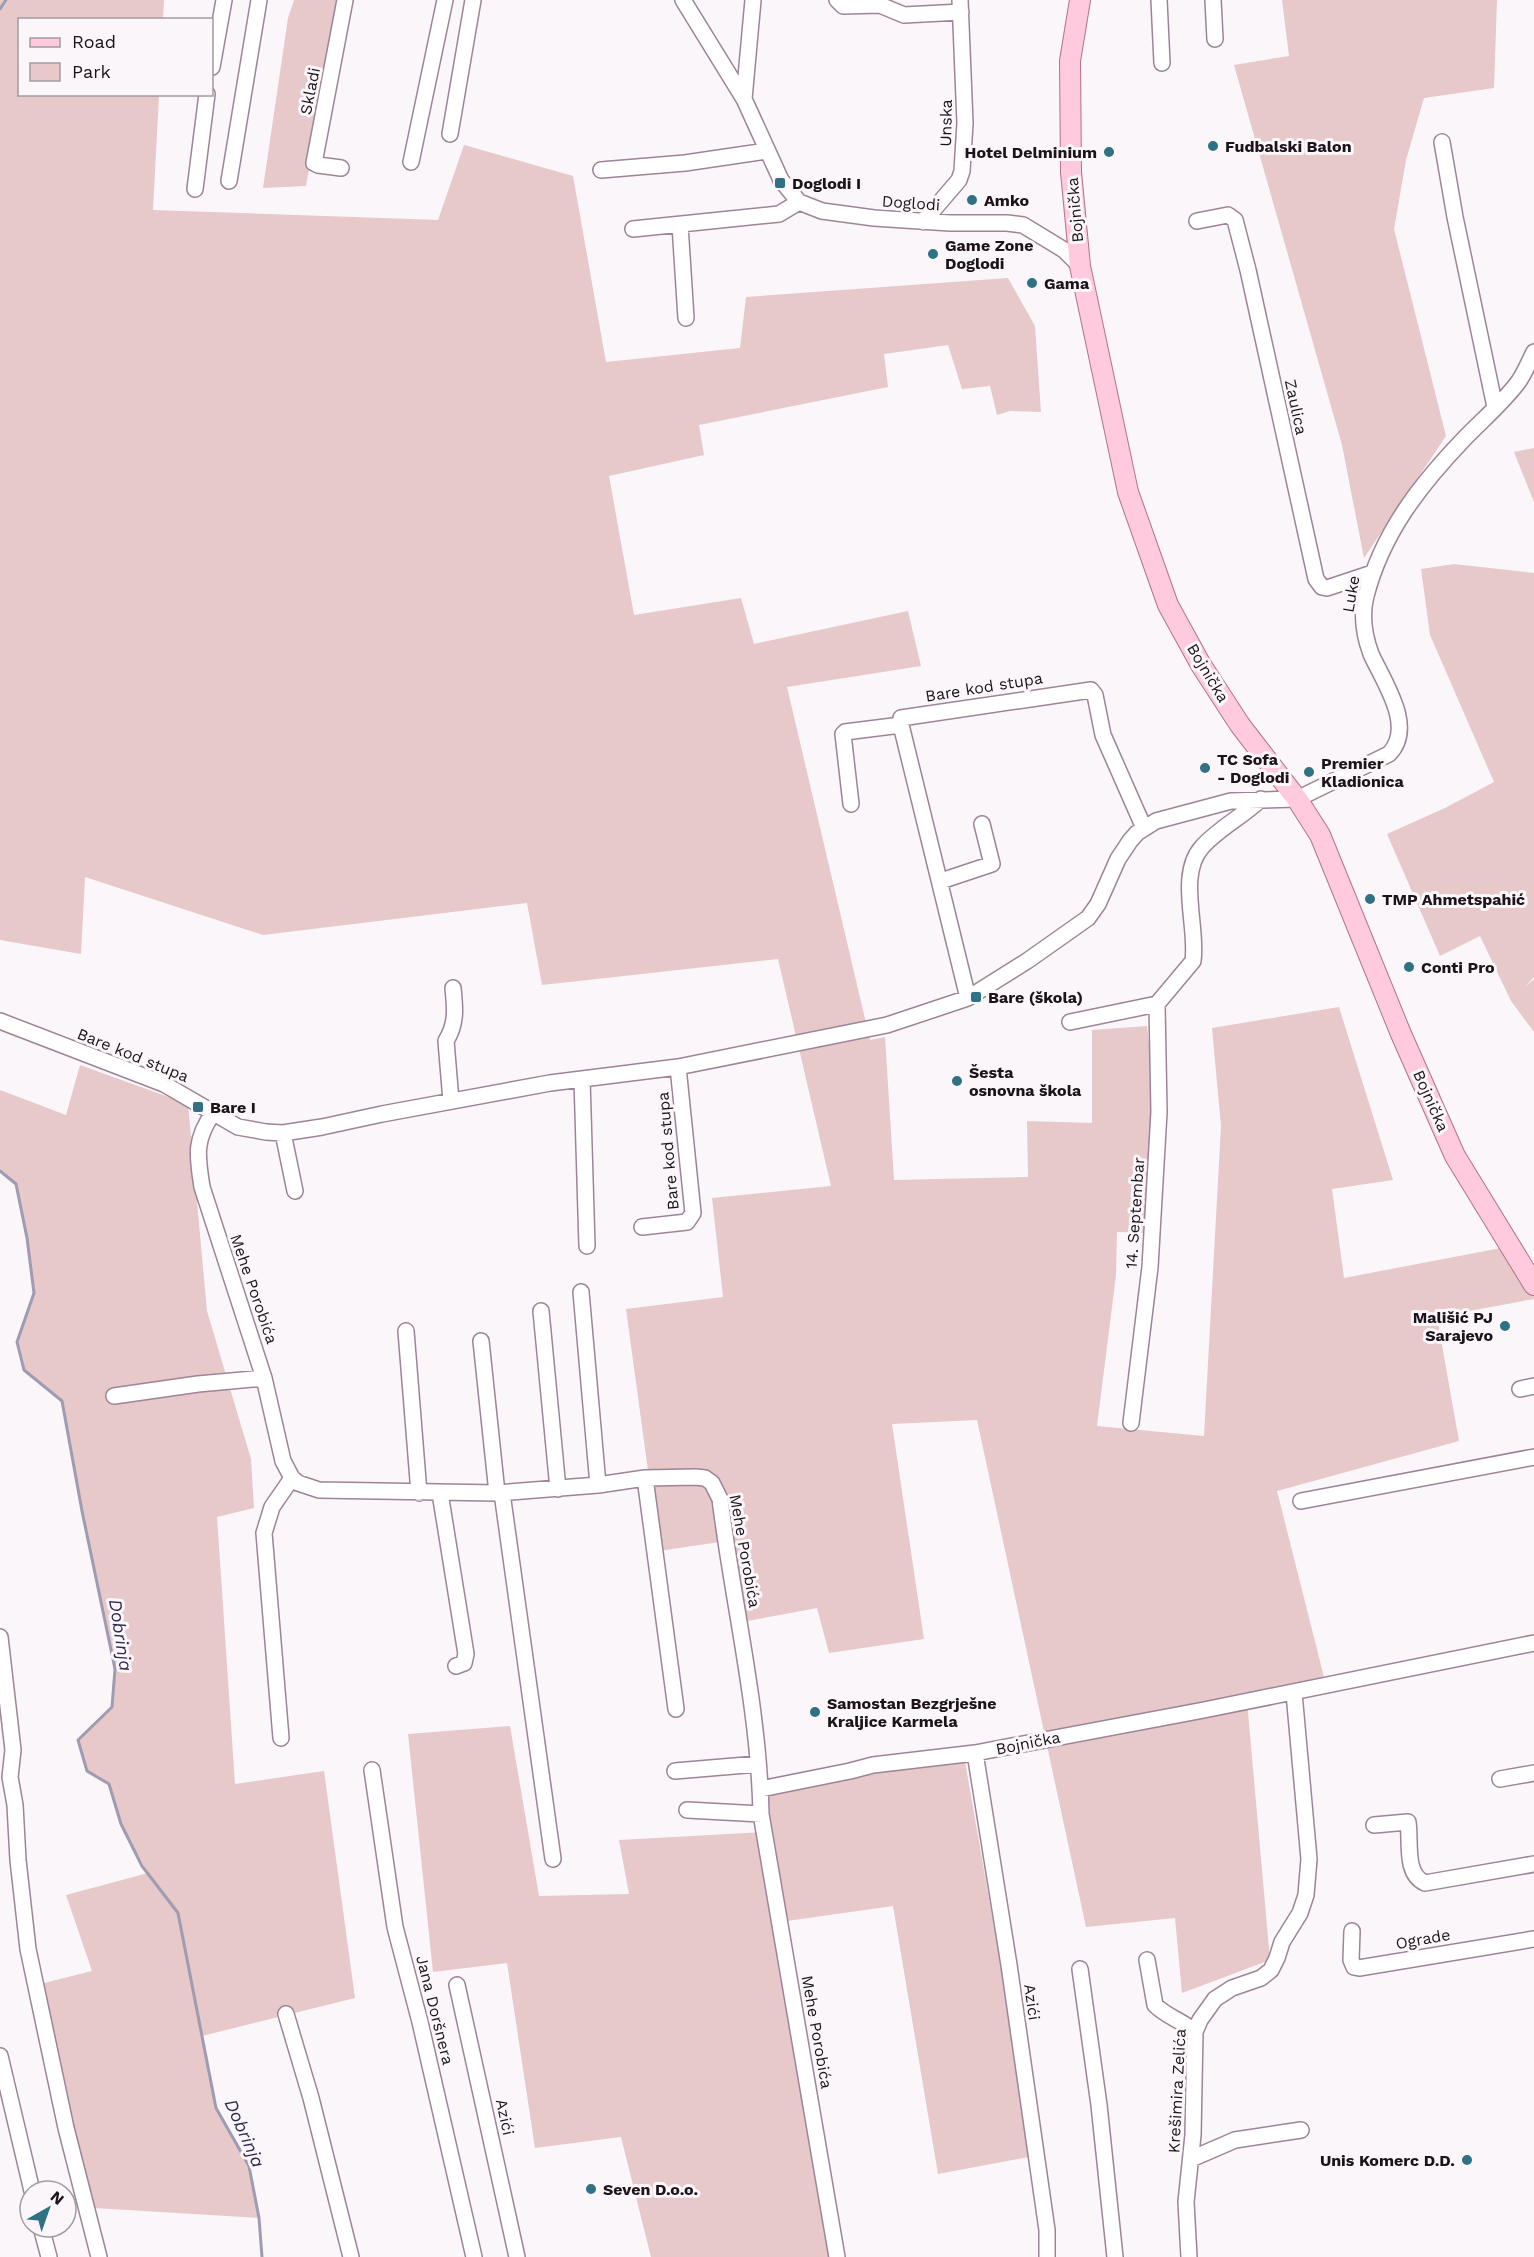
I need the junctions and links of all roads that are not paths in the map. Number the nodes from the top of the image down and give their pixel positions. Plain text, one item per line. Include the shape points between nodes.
1 (224, 0) edge
2 (259, 0) edge
3 (345, 0) edge
4 (445, 0) edge
5 (473, 0) edge
6 (683, 0) edge
7 (753, 0) edge
8 (837, 0) edge
9 (1080, 0) edge
10 (1159, 0) edge
11 (1213, 0) edge
12 (891, 5) edge
13 (961, 6) edge
14 (1215, 39) dead end
15 (213, 61) edge
16 (1162, 63) dead end
17 (207, 96) edge
18 (744, 99) junction
19 (450, 134) dead end
20 (1442, 142) dead end
21 (767, 151) junction
22 (411, 162) dead end
23 (340, 168) dead end
24 (601, 170) dead end
25 (229, 181) dead end
26 (195, 189) dead end
27 (799, 202) junction
28 (1197, 221) dead end
29 (923, 222) junction
30 (680, 225) junction
31 (633, 229) dead end
32 (1080, 266) junction
33 (686, 318) dead end
34 (1534, 352) edge
35 (1527, 382) edge
36 (1495, 407) junction
37 (1372, 573) junction
38 (901, 725) junction
39 (1261, 799) junction
40 (1297, 799) junction
41 (851, 804) dead end
42 (982, 824) dead end
43 (1144, 828) junction
44 (941, 881) junction
45 (453, 988) dead end
46 (968, 998) junction
47 (1157, 1004) junction
48 (0, 1021) edge
49 (1070, 1022) dead end
50 (678, 1067) junction
51 (577, 1080) junction
52 (451, 1101) junction
53 (214, 1112) junction
54 (283, 1133) junction
55 (295, 1191) dead end
56 (579, 1218) dead end
57 (642, 1227) dead end
58 (587, 1246) dead end
59 (1534, 1285) edge
60 (581, 1292) dead end
61 (541, 1311) dead end
62 (406, 1331) dead end
63 (481, 1341) dead end
64 (264, 1378) junction
65 (114, 1396) dead end
66 (1131, 1423) dead end
67 (1534, 1457) edge
68 (292, 1478) junction
69 (645, 1478) junction
70 (598, 1485) junction
71 (558, 1489) junction
72 (440, 1492) junction
73 (418, 1493) junction
74 (499, 1493) junction
75 (1301, 1501) dead end
76 (0, 1637) edge
77 (1534, 1643) edge
78 (456, 1666) dead end
79 (1294, 1693) junction
80 (676, 1709) dead end
81 (281, 1738) dead end
82 (975, 1753) junction
83 (758, 1764) junction
84 (372, 1770) dead end
85 (675, 1771) dead end
86 (1534, 1773) edge
87 (5, 1777) edge
88 (1500, 1779) dead end
89 (761, 1789) junction
90 (687, 1810) dead end
91 (761, 1814) junction
92 (1374, 1825) dead end
93 (553, 1859) dead end
94 (1534, 1864) edge
95 (1352, 1930) dead end
96 (1534, 1939) edge
97 (1147, 1960) dead end
98 (1080, 1969) dead end
99 (457, 1985) dead end
100 (286, 2014) dead end
101 (1195, 2032) junction
102 (0, 2056) edge
103 (1301, 2130) dead end
104 (1191, 2159) junction
105 (29, 2179) edge
106 (44, 2239) edge
107 (49, 2257) edge
108 (99, 2257) edge
109 (351, 2257) edge
110 (474, 2257) edge
111 (517, 2257) edge
112 (837, 2257) edge
113 (1047, 2257) edge
114 (1115, 2257) edge
115 (1189, 2257) edge

1 - 15 street
2 - 25 street
3 - 23 street, Skladi via 314,163
4 - 22 street
5 - 19 street
6 - 18 street
7 - 18 street
8 - 12 street, Unska via 843,6
9 - 32 main road, Bojnička via 1070,83 1071,172
10 - 16 street
11 - 14 street
12 - 13 street, Unska via 904,15
13 - 29 street, Unska via 965,123 962,171 959,180
17 - 26 street
18 - 21 street
20 - 36 street
21 - 24 street
21 - 27 street via 780,180
27 - 29 street, Doglodi via 832,212
27 - 30 street via 779,214
28 - 37 street, Zaulica via 1228,215 1234,220 1316,579 1327,588
29 - 32 street, Doglodi via 1023,225 1064,250
30 - 31 street
30 - 33 street
32 - 40 main road, Bojnička via 1128,492 1168,605 1240,724
34 - 35 street, Luke
35 - 36 street, Luke
36 - 37 street, Luke via 1426,480 1392,530
37 - 40 street, Luke via 1362,616 1372,655 1387,684 1400,726 1398,742 1389,754
38 - 41 street via 843,734
38 - 43 street, Bare kod stupa via 902,718 1091,690 1103,735
38 - 44 street
39 - 40 street, Bare kod stupa
39 - 43 street, Bare kod stupa via 1231,801 1156,821
39 - 47 street via 1218,831 1195,856 1191,882 1193,961
40 - 59 main road, Bojnička via 1320,835 1455,1156
42 - 44 street via 992,864
43 - 46 street, Bare kod stupa via 1118,859 1088,918
44 - 46 street
45 - 52 street via 454,1024 446,1041
46 - 50 street, Bare kod stupa via 887,1025
47 - 49 street
47 - 66 street, 14. Septembar via 1159,1112 1151,1255
48 - 53 street, Bare kod stupa via 164,1084
50 - 51 street, Bare kod stupa
50 - 57 street, Bare kod stupa via 693,1213 687,1222
51 - 52 street, Bare kod stupa
51 - 56 street
51 - 58 street
52 - 54 street, Bare kod stupa
53 - 54 street, Bare kod stupa via 238,1126
53 - 64 street, Mehe Porobića via 199,1137 202,1187
54 - 55 street
60 - 70 street
61 - 71 street
62 - 73 street
63 - 74 street
64 - 65 street
64 - 68 street, Mehe Porobića via 284,1461
67 - 75 street
68 - 73 street, Mehe Porobića via 319,1490
68 - 81 street via 272,1506 264,1533
69 - 70 street, Mehe Porobića
69 - 80 street
69 - 83 street, Mehe Porobića via 705,1478 716,1489
70 - 71 street, Mehe Porobića
71 - 74 street, Mehe Porobića
72 - 73 street, Mehe Porobića
72 - 74 street, Mehe Porobića
72 - 78 street via 466,1654 464,1663
74 - 93 street
76 - 87 street via 13,1750
77 - 79 street, Bojnička
79 - 82 street, Bojnička
79 - 101 street, Krešimira Zelića via 1309,1875 1306,1895 1271,1970 1215,1999
82 - 89 street, Bojnička via 873,1765
82 - 113 street, Azići via 1047,2229
83 - 85 street
83 - 89 street, Mehe Porobića
84 - 110 street, Jana Doršnera via 394,1927
86 - 88 street
87 - 108 street via 15,1805 28,1949 66,2128
89 - 91 street, Mehe Porobića
90 - 91 street
91 - 112 street, Mehe Porobića
92 - 94 street via 1408,1822 1412,1872 1425,1883
95 - 96 street, Ograde via 1352,1964 1359,1968
97 - 101 street via 1155,2005
98 - 114 street
99 - 111 street, Azići
100 - 109 street
101 - 104 street, Krešimira Zelića
102 - 105 street
103 - 104 street via 1235,2140
104 - 115 street, Krešimira Zelića via 1186,2202
106 - 107 street

